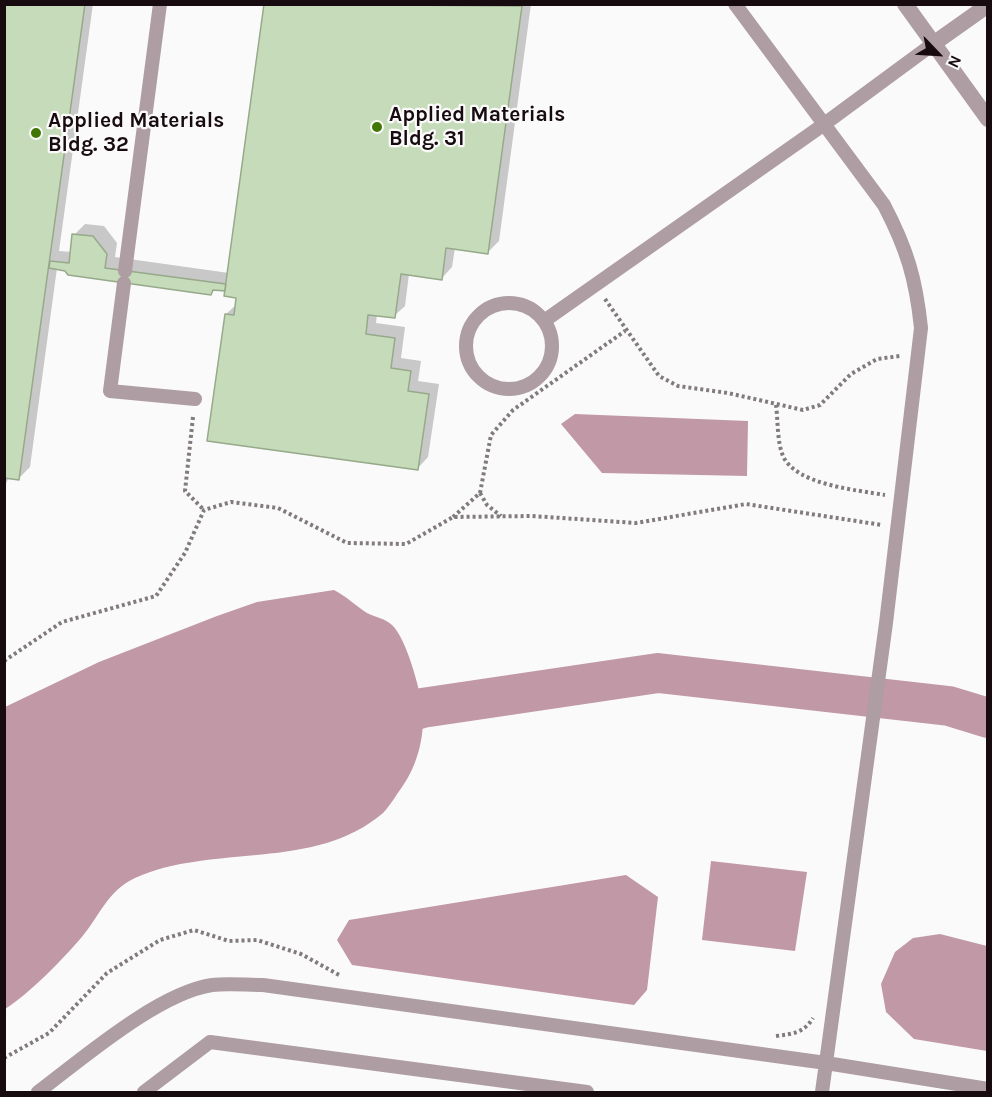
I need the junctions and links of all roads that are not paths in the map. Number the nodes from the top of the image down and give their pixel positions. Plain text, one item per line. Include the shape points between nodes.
1 (160, 4) edge
2 (735, 4) edge
3 (905, 4) edge
4 (982, 11) edge
5 (933, 44) junction
6 (987, 120) edge
7 (824, 125) junction
8 (544, 321) junction
9 (195, 399) road end
10 (826, 1063) junction
11 (987, 1089) edge
12 (38, 1092) edge
13 (144, 1092) edge
14 (586, 1092) edge
15 (822, 1092) edge

1 - 9 lane via 110,391
2 - 7 lane
3 - 5 street
4 - 5 street
5 - 6 street
5 - 7 lane
7 - 8 lane
7 - 10 lane via 884,205 902,241 916,284 921,328 886,624
8 - 8 lane via 523,305 496,305 484,311 474,320 466,345 473,371 498,388 513,389 539,377 552,350
10 - 11 lane
10 - 12 lane via 263,985 212,985 170,1000 130,1023
10 - 15 lane
13 - 14 lane via 210,1042

